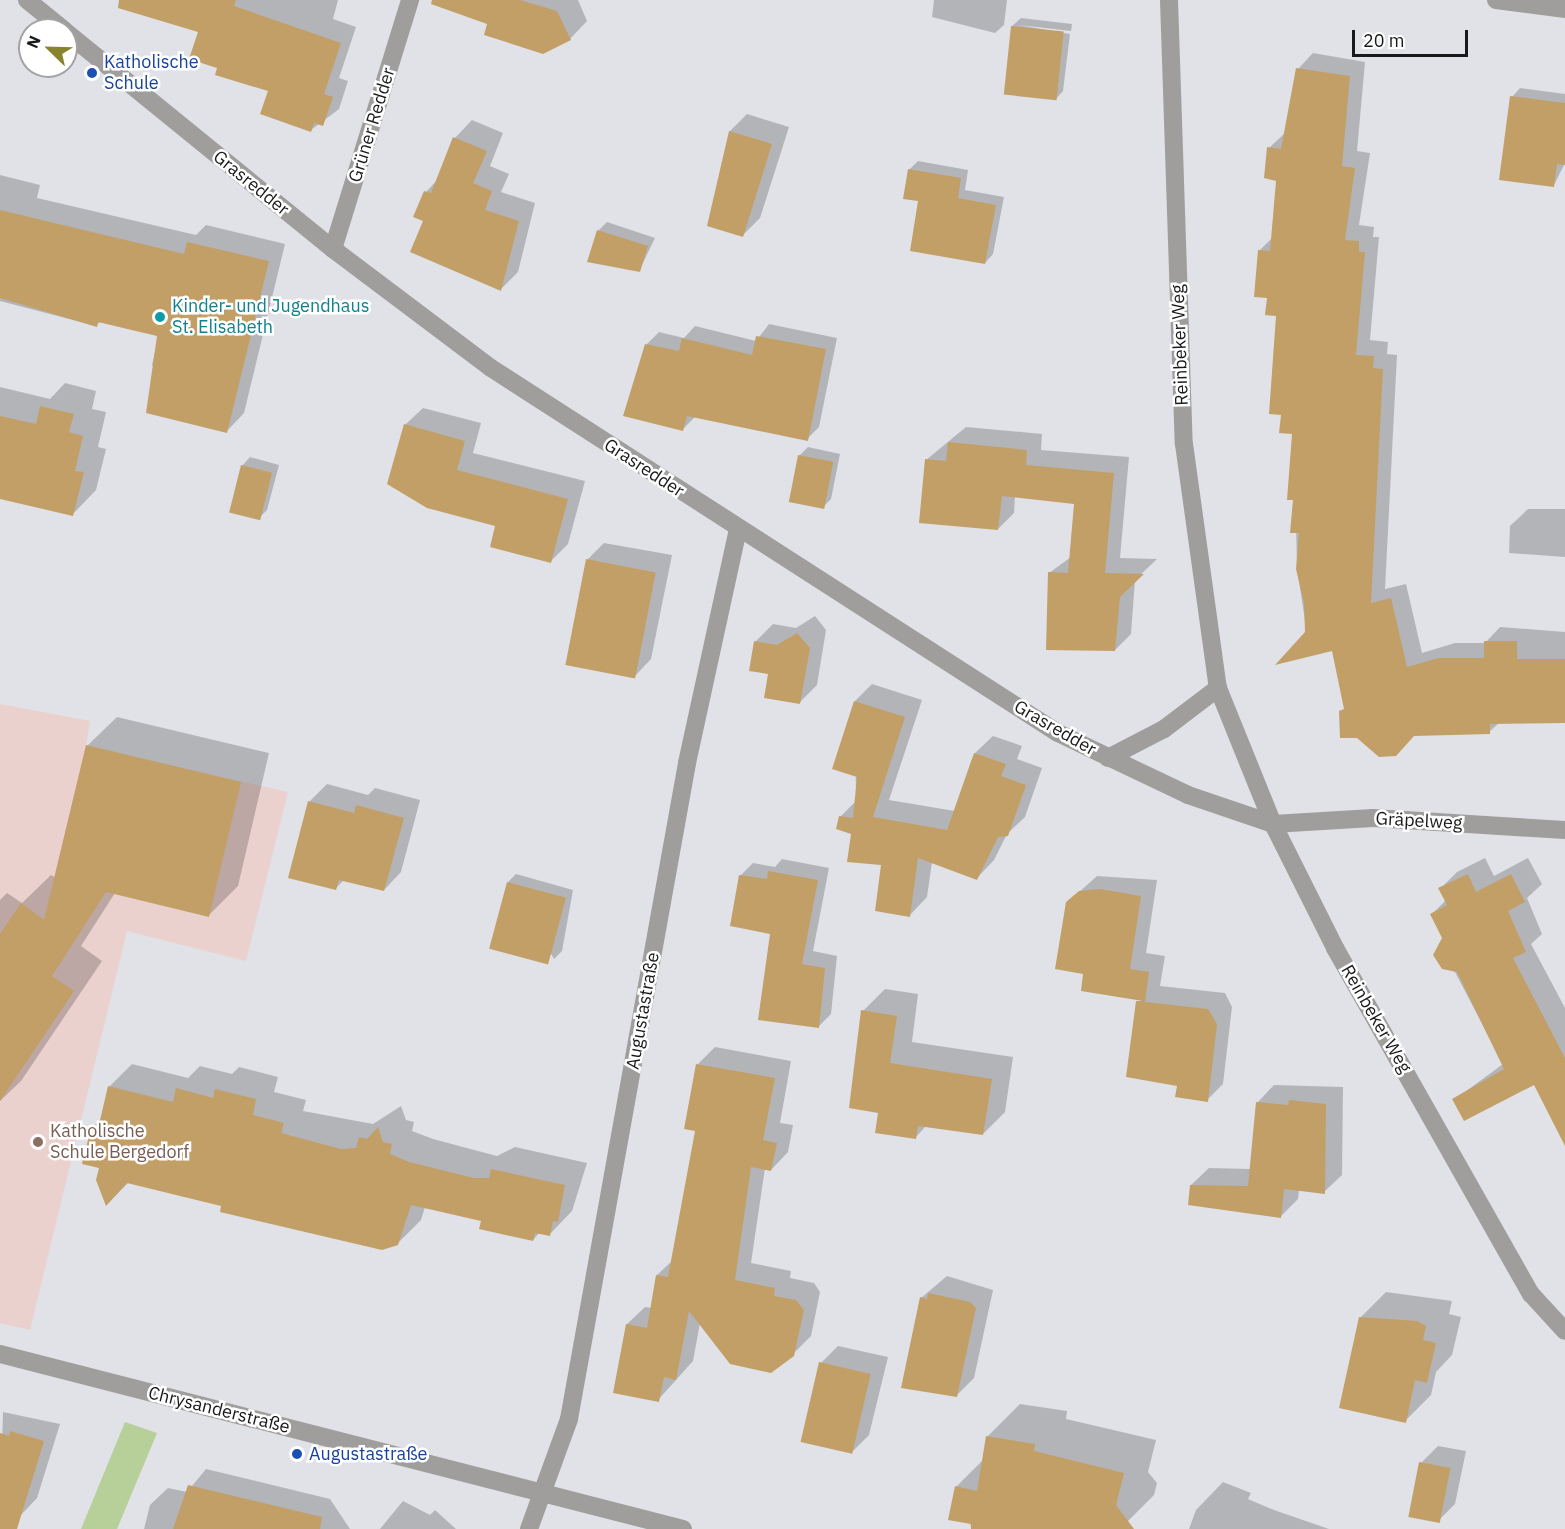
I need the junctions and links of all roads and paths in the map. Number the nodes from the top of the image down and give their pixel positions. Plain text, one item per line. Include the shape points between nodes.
1 (27, 0) edge
2 (410, 0) edge
3 (1169, 0) edge
4 (1496, 0) edge
5 (1565, 9) edge
6 (49, 18) edge
7 (78, 42) edge
8 (333, 249) junction
9 (738, 529) junction
10 (1218, 688) junction
11 (1108, 758) junction
12 (1273, 824) junction
13 (1565, 830) edge
14 (1565, 1331) edge
15 (0, 1354) edge
16 (545, 1492) junction
17 (529, 1529) edge
18 (682, 1529) edge

1 - 6 street, Grasredder
2 - 8 street, Grüner Redder
3 - 10 street, Reinbeker Weg via 1184,444
4 - 5 street
7 - 8 street, Grasredder
8 - 9 street, Grasredder via 491,368
9 - 11 street, Grasredder via 1058,733
9 - 16 street, Augustastraße via 687,763 569,1419
10 - 11 street via 1164,729
10 - 12 street, Reinbeker Weg
11 - 12 street, Grasredder
12 - 13 street, Gräpelweg via 1372,818
12 - 14 street, Reinbeker Weg via 1335,948 1531,1294
15 - 16 street, Chrysanderstraße
16 - 17 street, Augustastraße
16 - 18 street, Chrysanderstraße

